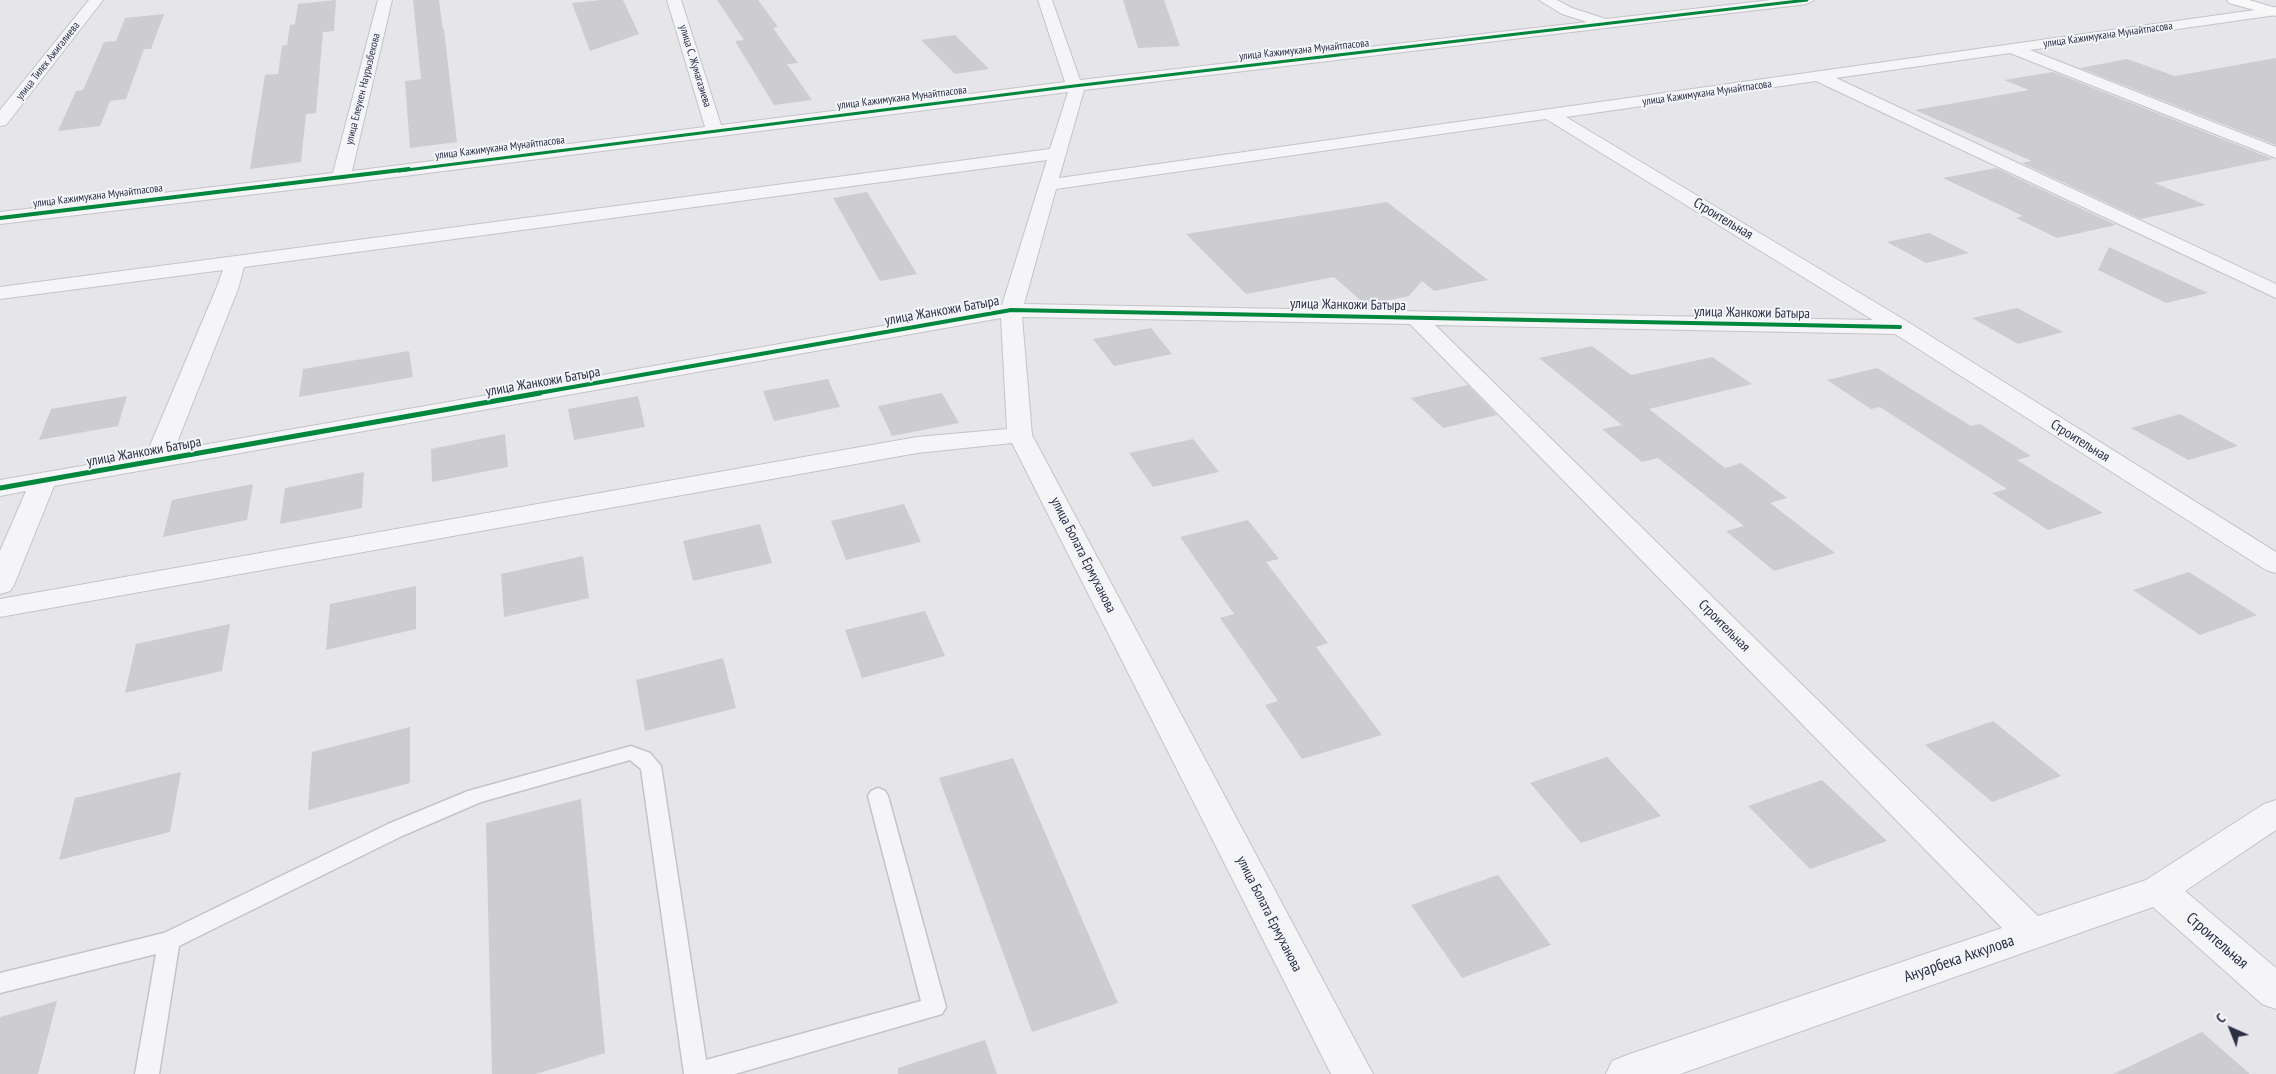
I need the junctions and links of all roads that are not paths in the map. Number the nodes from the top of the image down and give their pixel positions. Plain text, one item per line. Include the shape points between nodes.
1 (96, 0) edge
2 (385, 0) edge
3 (674, 0) edge
4 (1045, 0) edge
5 (1546, 0) edge
6 (1807, 0) edge
7 (2234, 0) edge
8 (2275, 11) edge
9 (1610, 24) junction
10 (2013, 49) junction
11 (1820, 77) junction
12 (1074, 86) junction
13 (1551, 115) junction
14 (0, 121) edge
15 (715, 132) junction
16 (1058, 153) junction
17 (2276, 153) edge
18 (341, 178) junction
19 (1048, 185) junction
20 (0, 218) edge
21 (235, 263) junction
22 (2276, 292) edge
23 (0, 293) edge
24 (1011, 310) junction
25 (1416, 318) junction
26 (1900, 327) junction
27 (1020, 434) junction
28 (156, 462) junction
29 (43, 481) junction
30 (0, 488) edge
31 (2276, 564) edge
32 (0, 584) edge
33 (0, 608) edge
34 (878, 796) dead end
35 (2276, 813) edge
36 (2159, 890) junction
37 (2032, 934) junction
38 (169, 941) junction
39 (0, 983) edge
40 (2276, 992) edge
41 (147, 1074) edge
42 (697, 1074) edge
43 (1352, 1074) edge
44 (1627, 1074) edge

1 - 14 street, улица Тилек Ажигалиева
2 - 18 street, улица Елеукен Наурызбекова
3 - 15 street, улица С. Жумагазиева
4 - 12 street, улица Болата Ермуханова
5 - 9 street via 1566,11
6 - 9 street, улица Кажимукана Мунайтпасова
7 - 8 street
8 - 10 street, улица Кажимукана Мунайтпасова
9 - 12 street, улица Кажимукана Мунайтпасова
10 - 11 street, улица Кажимукана Мунайтпасова
10 - 17 street
11 - 13 street, улица Кажимукана Мунайтпасова
11 - 22 street
12 - 15 street, улица Кажимукана Мунайтпасова
12 - 16 street, улица Болата Ермуханова via 1076,91
13 - 19 street, улица Кажимукана Мунайтпасова
13 - 26 street, Строительная
15 - 18 street, улица Кажимукана Мунайтпасова
16 - 19 street, улица Болата Ермуханова
16 - 21 street
18 - 20 street, улица Кажимукана Мунайтпасова
19 - 24 street, улица Болата Ермуханова
21 - 23 street
21 - 28 street
24 - 25 street, улица Жанкожи Батыра
24 - 27 street, улица Болата Ермуханова
24 - 28 street, улица Жанкожи Батыра
25 - 26 street, улица Жанкожи Батыра
25 - 37 street, Строительная
26 - 31 street, Строительная
27 - 33 street via 917,445
27 - 43 street, улица Болата Ермуханова
28 - 29 street, улица Жанкожи Батыра
29 - 30 street, улица Жанкожи Батыра
29 - 32 street
34 - 42 lane via 934,1007
35 - 36 street, Ануарбека Аккулова
36 - 37 street, Ануарбека Аккулова
36 - 40 street, Строительная
37 - 44 street, Ануарбека Аккулова
38 - 39 lane
38 - 41 lane
38 - 42 lane via 395,830 475,796 631,753 651,766

